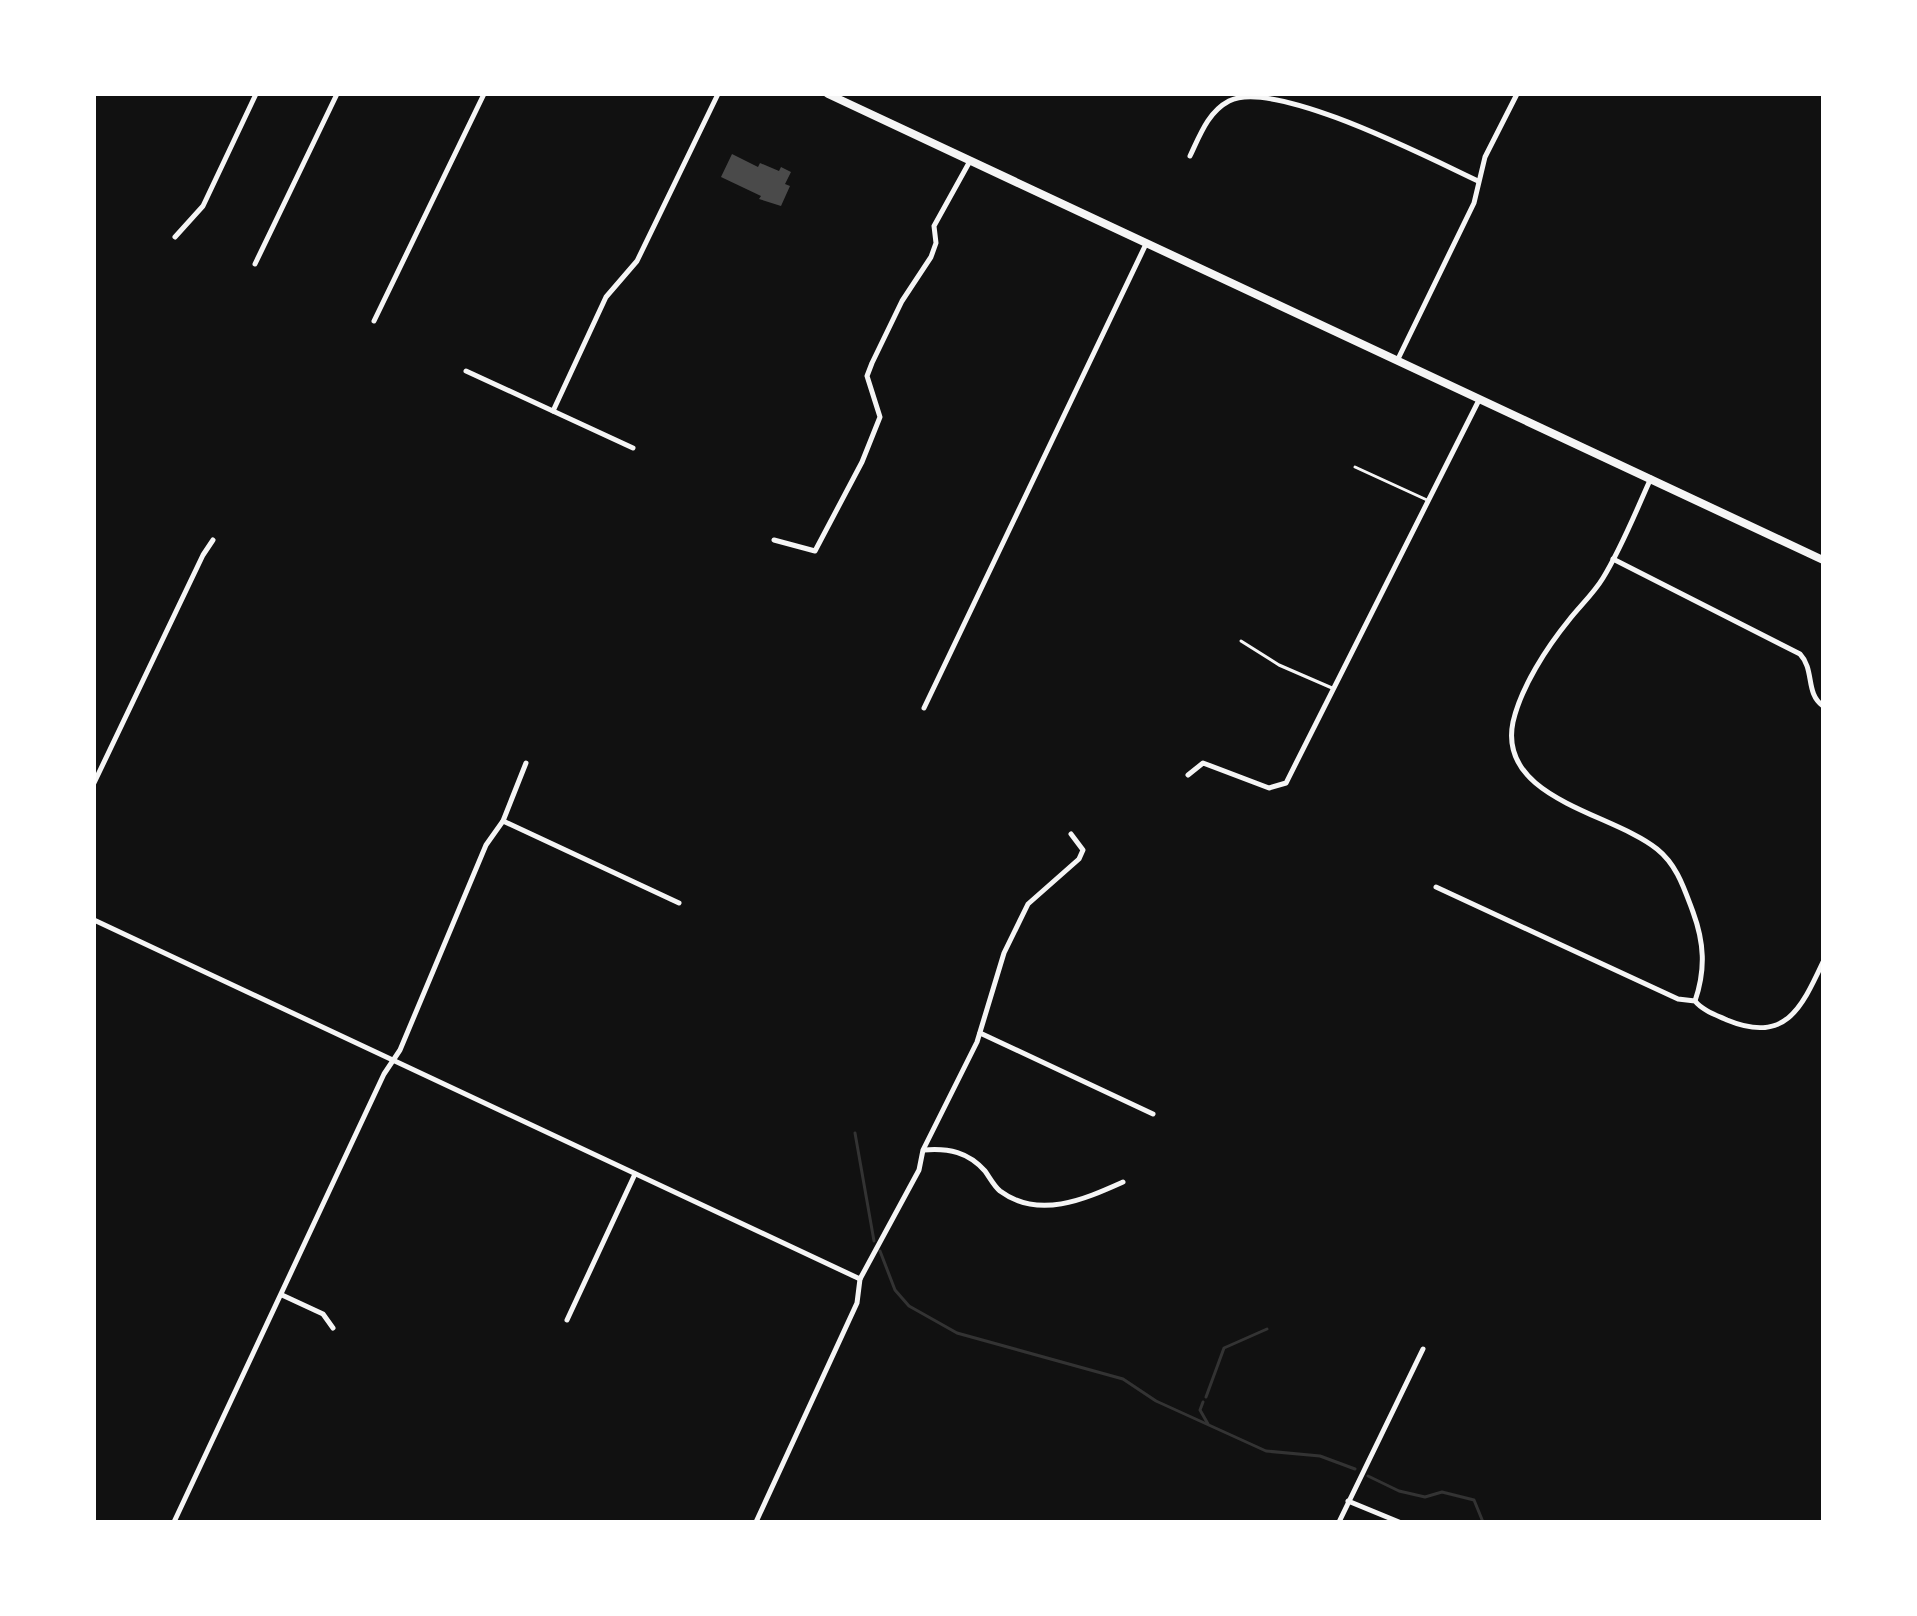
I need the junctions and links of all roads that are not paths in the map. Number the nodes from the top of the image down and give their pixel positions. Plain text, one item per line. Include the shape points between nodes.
1 (256, 94) edge
2 (337, 94) edge
3 (484, 94) edge
4 (718, 94) edge
5 (828, 94) edge
6 (1517, 94) edge
7 (1190, 156) dead end
8 (970, 161) junction
9 (1478, 181) junction
10 (175, 237) dead end
11 (1146, 244) junction
12 (255, 264) dead end
13 (374, 321) dead end
14 (1398, 359) junction
15 (466, 371) dead end
16 (1480, 399) junction
17 (553, 411) junction
18 (633, 448) dead end
19 (1355, 467) dead end
20 (1651, 478) junction
21 (1427, 500) junction
22 (213, 540) dead end
23 (774, 540) dead end
24 (1613, 559) junction
25 (1823, 560) edge
26 (1241, 641) dead end
27 (1335, 690) junction
28 (1823, 706) edge
29 (924, 708) dead end
30 (526, 763) dead end
31 (1188, 775) dead end
32 (94, 783) edge
33 (503, 821) junction
34 (1071, 834) dead end
35 (1436, 887) dead end
36 (679, 903) dead end
37 (94, 920) edge
38 (1823, 962) edge
39 (1695, 1001) junction
40 (980, 1033) junction
41 (393, 1059) junction
42 (1153, 1114) dead end
43 (923, 1150) junction
44 (635, 1174) junction
45 (1123, 1182) dead end
46 (860, 1279) junction
47 (282, 1295) junction
48 (567, 1320) dead end
49 (333, 1328) dead end
50 (1423, 1349) dead end
51 (1348, 1501) junction
52 (174, 1522) edge
53 (756, 1522) edge
54 (1339, 1522) edge
55 (1399, 1522) edge

1 - 10 street via 203,206
2 - 12 street
3 - 13 street
4 - 17 street via 637,261 606,297
5 - 8 main road
6 - 9 street
7 - 9 street via 1219,108 1240,98 1271,98 1307,107
8 - 11 main road
8 - 23 street via 934,226 931,257 902,301 867,376 880,417 830,528 815,551
9 - 14 street via 1474,203
11 - 14 main road
11 - 29 street
14 - 16 main road
15 - 17 street
16 - 20 main road
16 - 21 street
17 - 18 street
19 - 21 lane
20 - 24 street
20 - 25 main road
21 - 27 street
22 - 32 street
24 - 28 street via 1800,654 1809,667 1812,692
24 - 39 street via 1529,685 1513,721 1515,753 1521,769 1537,784 1645,841 1670,861 1703,944
26 - 27 lane
27 - 31 street via 1297,768 1279,788 1209,764
30 - 33 street
33 - 36 street
33 - 41 street via 486,845
34 - 40 street via 1081,842 1079,859 1028,904 1004,953
35 - 39 street via 1678,999
37 - 41 street
38 - 39 street via 1792,1014 1760,1030 1720,1017
40 - 42 street
40 - 43 street
41 - 44 street
41 - 47 street
43 - 45 street via 946,1148 966,1156 1003,1192 1037,1204 1066,1205
43 - 46 street via 919,1170
44 - 46 street
44 - 48 street
46 - 53 street via 857,1303
47 - 49 street via 323,1314
47 - 52 street
50 - 51 street
51 - 54 street
51 - 55 street

